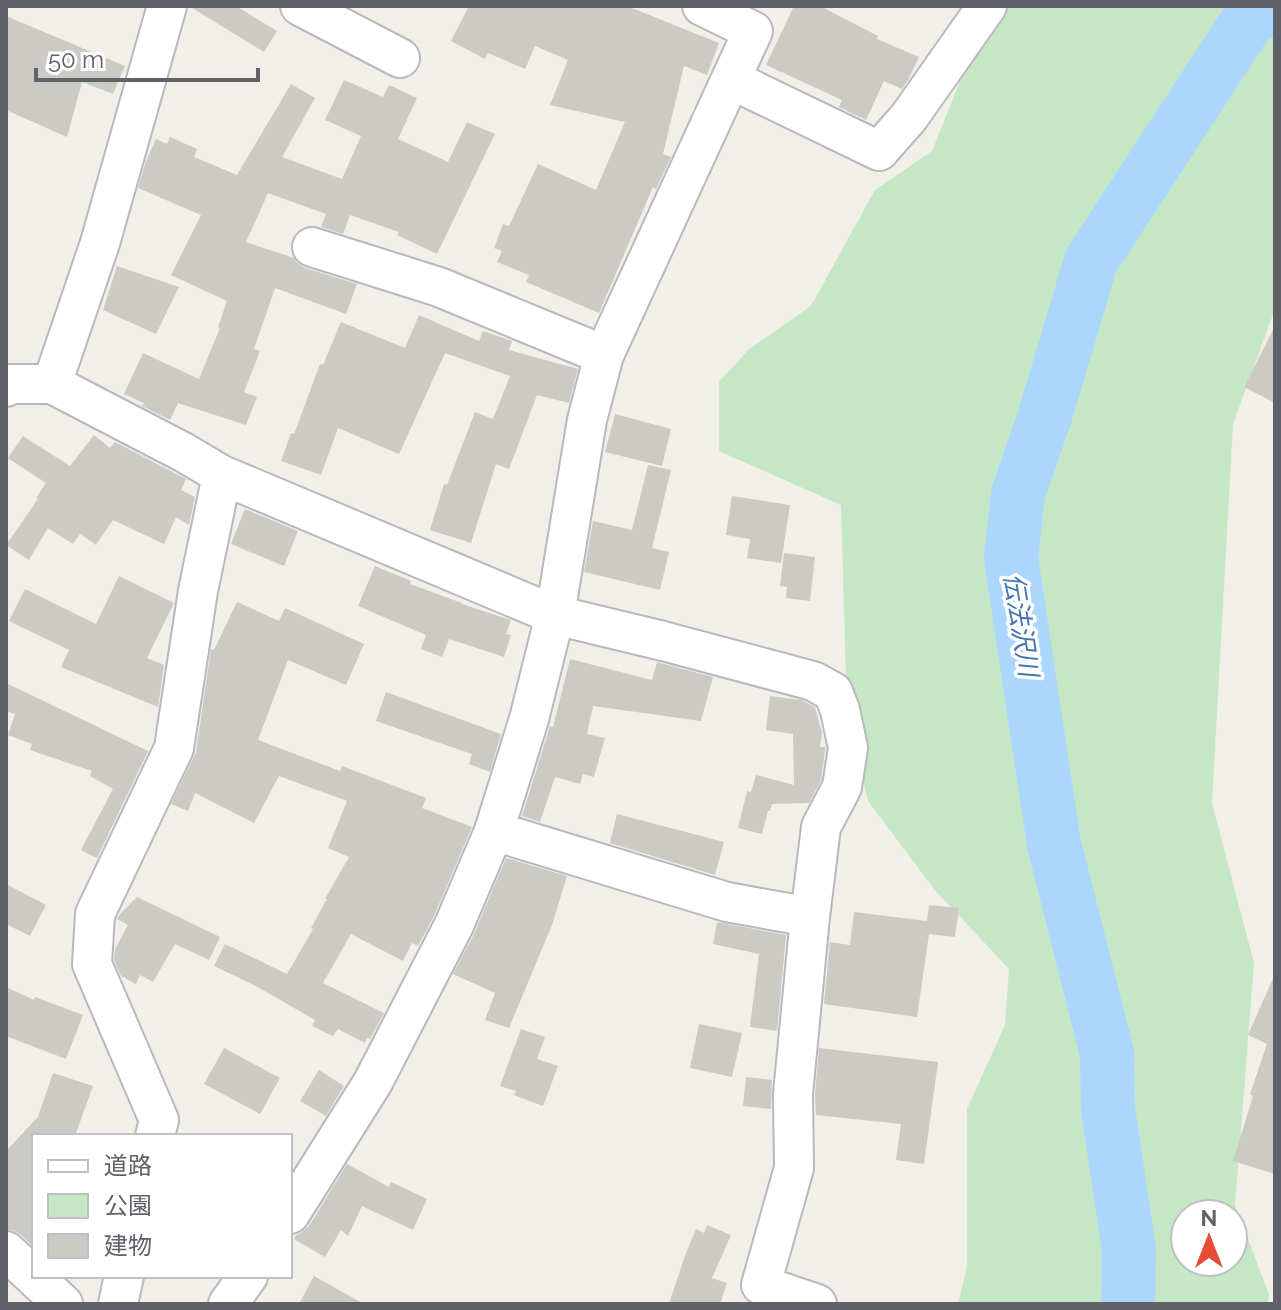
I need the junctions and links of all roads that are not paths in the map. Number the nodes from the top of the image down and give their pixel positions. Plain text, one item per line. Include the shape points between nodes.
1 (167, 6) edge
2 (300, 6) edge
3 (702, 6) edge
4 (987, 6) edge
5 (400, 58) dead end
6 (732, 80) junction
7 (312, 247) dead end
8 (604, 355) junction
9 (7, 384) edge
10 (52, 384) junction
11 (222, 475) junction
12 (555, 615) junction
13 (494, 831) junction
14 (810, 917) junction
15 (156, 1134) edge
16 (292, 1211) edge
17 (6, 1251) edge
18 (32, 1275) edge
19 (35, 1278) edge
20 (124, 1278) edge
21 (247, 1278) edge
22 (63, 1304) edge
23 (118, 1304) edge
24 (228, 1304) edge
25 (817, 1304) edge

1 - 10 street via 100,243
2 - 5 street
3 - 6 street via 753,31
4 - 6 street via 879,151
6 - 8 street
7 - 8 street via 439,287
8 - 12 street via 587,420
9 - 10 street
10 - 11 street
11 - 12 street
11 - 15 street via 174,748 95,914 92,964 159,1120
12 - 13 street
12 - 14 street via 813,681 833,692 848,748 842,787 821,827
13 - 14 street via 727,902
13 - 16 street via 454,925 373,1082
14 - 25 street via 793,1094 794,1168 761,1285
17 - 18 street
19 - 22 street
20 - 23 street
21 - 24 street

